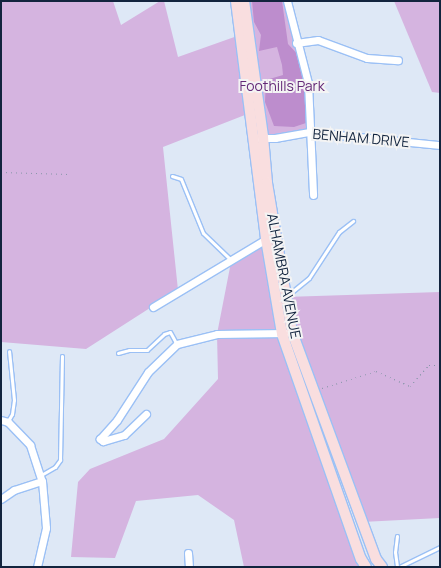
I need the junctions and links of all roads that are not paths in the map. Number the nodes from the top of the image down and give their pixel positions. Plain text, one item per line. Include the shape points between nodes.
1 (236, 1) edge
2 (244, 1) edge
3 (287, 1) edge
4 (296, 43) junction
5 (398, 60) dead end
6 (309, 132) junction
7 (258, 139) junction
8 (440, 145) edge
9 (172, 176) dead end
10 (313, 195) dead end
11 (353, 221) dead end
12 (266, 238) junction
13 (230, 259) junction
14 (285, 296) junction
15 (153, 308) dead end
16 (287, 333) junction
17 (176, 344) junction
18 (9, 351) dead end
19 (118, 353) dead end
20 (62, 356) dead end
21 (146, 414) dead end
22 (4, 422) edge
23 (41, 478) junction
24 (1, 499) edge
25 (397, 536) dead end
26 (440, 547) edge
27 (188, 553) dead end
28 (37, 567) edge
29 (188, 567) edge
30 (366, 567) edge
31 (382, 567) edge
32 (398, 567) edge

1 - 7 main road, ALHAMBRA AVENUE
2 - 7 main road, ALHAMBRA AVENUE
3 - 4 street
4 - 5 street via 318,40 367,58
4 - 6 street via 308,83
6 - 7 street, BENHAM DRIVE
6 - 8 street, BENHAM DRIVE
6 - 10 street
7 - 12 main road, ALHAMBRA AVENUE
7 - 14 main road, ALHAMBRA AVENUE
9 - 13 lane via 181,179 203,233
11 - 14 lane via 339,232 309,278
12 - 13 street
12 - 16 main road, ALHAMBRA AVENUE
13 - 15 street
14 - 16 main road, ALHAMBRA AVENUE
16 - 17 street via 217,334
16 - 30 main road, ALHAMBRA AVENUE
16 - 31 main road, ALHAMBRA AVENUE via 314,391 376,559
17 - 19 lane via 170,332 147,350
17 - 21 street via 148,372 100,440 124,435
18 - 22 lane via 14,400 12,414
20 - 23 lane via 60,460
22 - 23 street via 30,445
23 - 24 street
23 - 28 street via 46,528
25 - 32 lane via 395,552
26 - 32 lane
27 - 29 street

